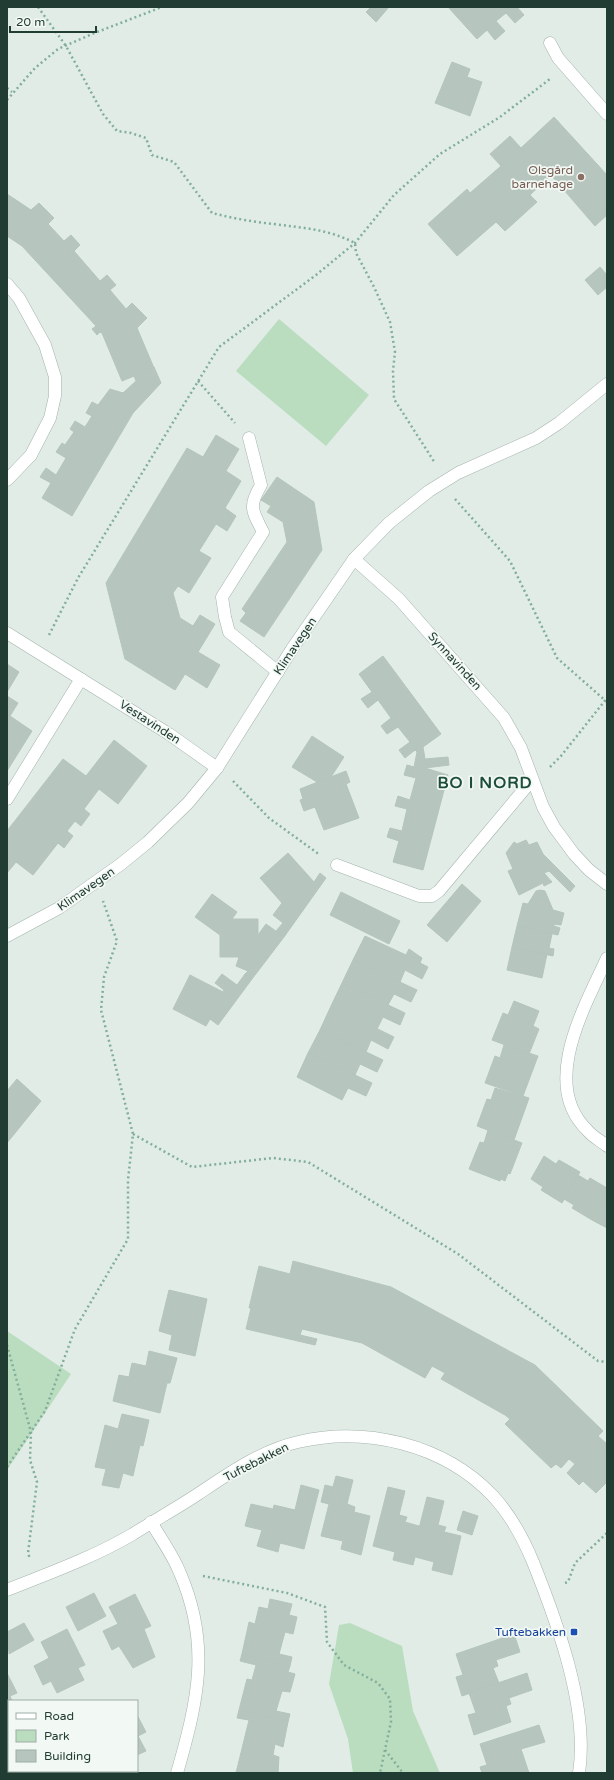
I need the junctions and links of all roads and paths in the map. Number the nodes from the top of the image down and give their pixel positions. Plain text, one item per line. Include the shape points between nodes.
1 (38, 7) edge
2 (162, 7) edge
3 (550, 43) dead end
4 (66, 46) junction
5 (566, 66) junction
6 (7, 88) edge
7 (12, 92) junction
8 (7, 100) edge
9 (607, 114) edge
10 (355, 243) junction
11 (7, 284) edge
12 (198, 381) junction
13 (607, 384) edge
14 (249, 438) joint
15 (7, 480) edge
16 (445, 482) junction
17 (354, 559) junction
18 (7, 633) edge
19 (39, 654) junction
20 (278, 672) junction
21 (81, 678) junction
22 (606, 700) edge
23 (217, 768) junction
24 (532, 780) junction
25 (7, 799) edge
26 (337, 865) joint
27 (607, 884) edge
28 (103, 901) dead end
29 (7, 936) edge
30 (607, 958) edge
31 (133, 1134) junction
32 (607, 1146) edge
33 (7, 1345) edge
34 (607, 1362) edge
35 (31, 1432) junction
36 (7, 1467) edge
37 (151, 1522) junction
38 (607, 1533) edge
39 (179, 1571) junction
40 (37, 1578) junction
41 (7, 1590) edge
42 (544, 1592) junction
43 (385, 1750) junction
44 (177, 1773) edge
45 (380, 1773) edge
46 (403, 1773) edge
47 (579, 1773) edge

1 - 4 path
2 - 4 path
3 - 5 street
4 - 7 path via 58,49 35,68
4 - 10 path via 85,85 117,131 146,138 152,155 174,162 212,213 328,231
5 - 9 street
5 - 10 path via 500,117 440,154 394,195
6 - 7 path
7 - 8 path
10 - 12 path via 219,346
10 - 16 path via 356,253 390,322 394,352 394,399
11 - 15 street via 19,298 45,345 55,377 55,396 50,418 30,455
12 - 14 path
12 - 19 path via 78,578
13 - 16 street, Klimavegen via 536,438
14 - 20 street via 261,485 253,499 252,510 263,532 222,597 224,617 229,632
16 - 17 street, Klimavegen via 402,512
16 - 22 path via 452,496 510,561 557,658
17 - 20 street, Klimavegen
17 - 24 street, Synnavinden via 399,599 504,718 521,748
18 - 19 street, Vestavinden
19 - 21 street, Vestavinden
20 - 23 street, Klimavegen
21 - 23 street, Vestavinden
21 - 25 street
22 - 24 path via 561,756 544,773
23 - 26 path via 239,786 269,818 310,850
23 - 29 street, Klimavegen via 188,803 122,864 59,908
24 - 26 street via 435,895 419,896
24 - 27 street, Synnavinden via 545,812 566,845
28 - 31 path via 116,941 104,977 101,1010
30 - 32 street via 578,1025 567,1061 566,1079 569,1098 576,1116 587,1131
31 - 34 path via 192,1167 273,1158 308,1162 458,1254 598,1361
31 - 35 path via 128,1180 128,1239 75,1329 45,1411
33 - 35 path
35 - 36 path
35 - 40 path via 30,1460 37,1482 28,1553
37 - 39 street
37 - 40 street, Tuftebakken via 100,1552
37 - 42 street, Tuftebakken via 232,1472 296,1442 357,1436 381,1438 408,1444 430,1453 451,1464 492,1494 525,1543
38 - 42 path via 575,1563 568,1582
39 - 43 path via 287,1593 325,1607 327,1642 344,1664 378,1683 390,1699 391,1722
39 - 44 street via 196,1622 199,1666 191,1724
40 - 41 street, Tuftebakken
42 - 47 street, Tuftebakken via 569,1667 580,1715 582,1738
43 - 45 path
43 - 46 path

